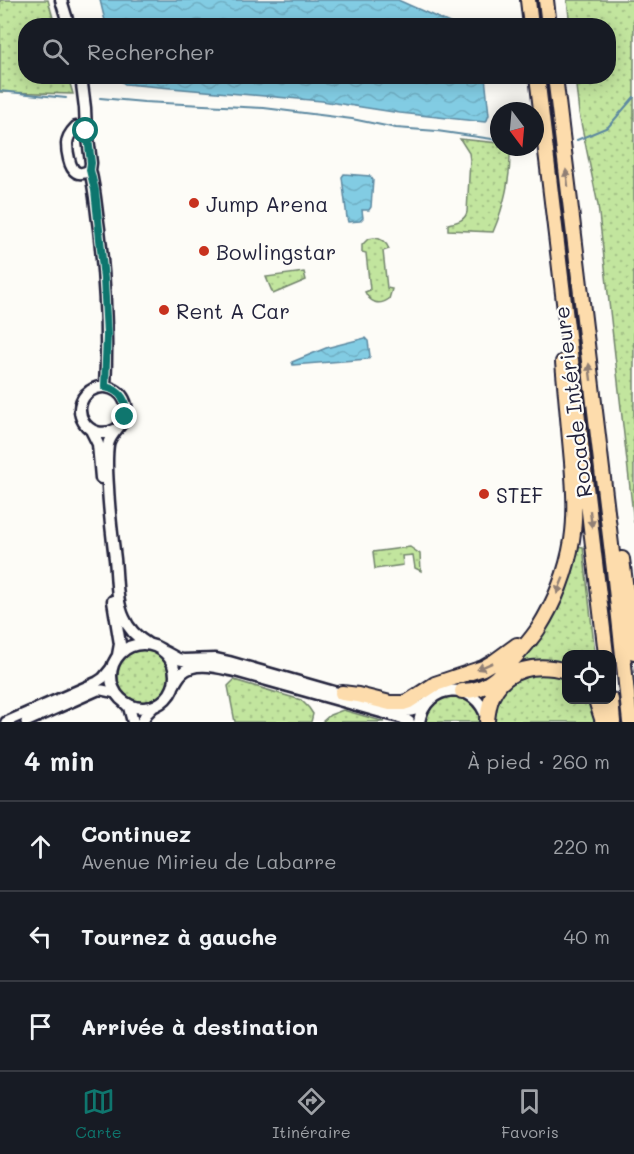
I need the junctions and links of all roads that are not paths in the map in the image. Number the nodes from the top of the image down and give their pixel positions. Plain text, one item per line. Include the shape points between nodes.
1 (62, 0) edge
2 (528, 0) edge
3 (546, 0) edge
4 (67, 18) edge
5 (530, 18) edge
6 (548, 18) edge
7 (82, 84) edge
8 (538, 84) edge
9 (556, 84) edge
10 (81, 129) junction
11 (90, 170) junction
12 (77, 174) junction
13 (95, 200) junction
14 (559, 252) junction
15 (105, 387) junction
16 (593, 396) junction
17 (117, 429) junction
18 (91, 430) junction
19 (545, 616) junction
20 (148, 644) junction
21 (606, 650) edge
22 (165, 652) junction
23 (634, 652) edge
24 (118, 655) junction
25 (112, 667) junction
26 (562, 670) edge
27 (174, 685) junction
28 (462, 692) junction
29 (116, 693) junction
30 (342, 693) junction
31 (125, 702) junction
32 (426, 704) junction
33 (598, 704) edge
34 (611, 704) edge
35 (154, 706) junction
36 (487, 721) edge
37 (6, 722) edge
38 (26, 722) edge
39 (133, 722) edge
40 (142, 722) edge
41 (409, 722) edge
42 (419, 722) edge
43 (603, 722) edge
44 (613, 722) edge
45 (630, 722) edge

1 - 4 main road
2 - 5 highway
3 - 6 highway
7 - 10 main road via 85,106
8 - 14 highway
16 -> 9 highway, Rocade Intérieure
10 - 11 main road via 88,138
10 - 12 main road via 70,133 67,143 70,165
11 - 12 main road
11 - 13 main road
12 - 13 main road
13 - 15 main road via 107,335
14 -> 19 highway via 556,290 574,518 568,563
14 -> 21 highway
15 - 17 main road via 118,392 126,404 125,417
15 - 18 main road via 90,391 82,400 80,413
16 - 23 highway via 617,522
16 - 45 highway, Rocade Intérieure
17 - 18 main road via 104,433
17 - 20 main road via 108,444 107,469 120,606 127,624
18 - 24 main road via 98,444 120,644
19 - 28 highway via 496,678 479,689
19 -> 30 highway via 495,662 435,684 409,701 390,703
20 - 22 main road
20 - 24 main road via 132,646
22 - 27 main road via 174,667
22 - 30 main road via 183,660 229,662
24 - 25 main road
25 - 29 main road
25 - 37 street via 97,682
26 - 36 highway via 536,667 508,676 491,699
27 - 35 main road
27 - 41 main road via 191,668 215,667
28 - 32 main road via 442,692
28 - 36 main road via 479,702
29 - 31 main road
29 - 38 street via 98,690
30 - 32 main road via 402,711 417,710
31 - 35 main road via 136,707
31 - 39 main road
32 - 42 main road
33 - 43 highway
34 - 44 highway
35 - 40 main road

